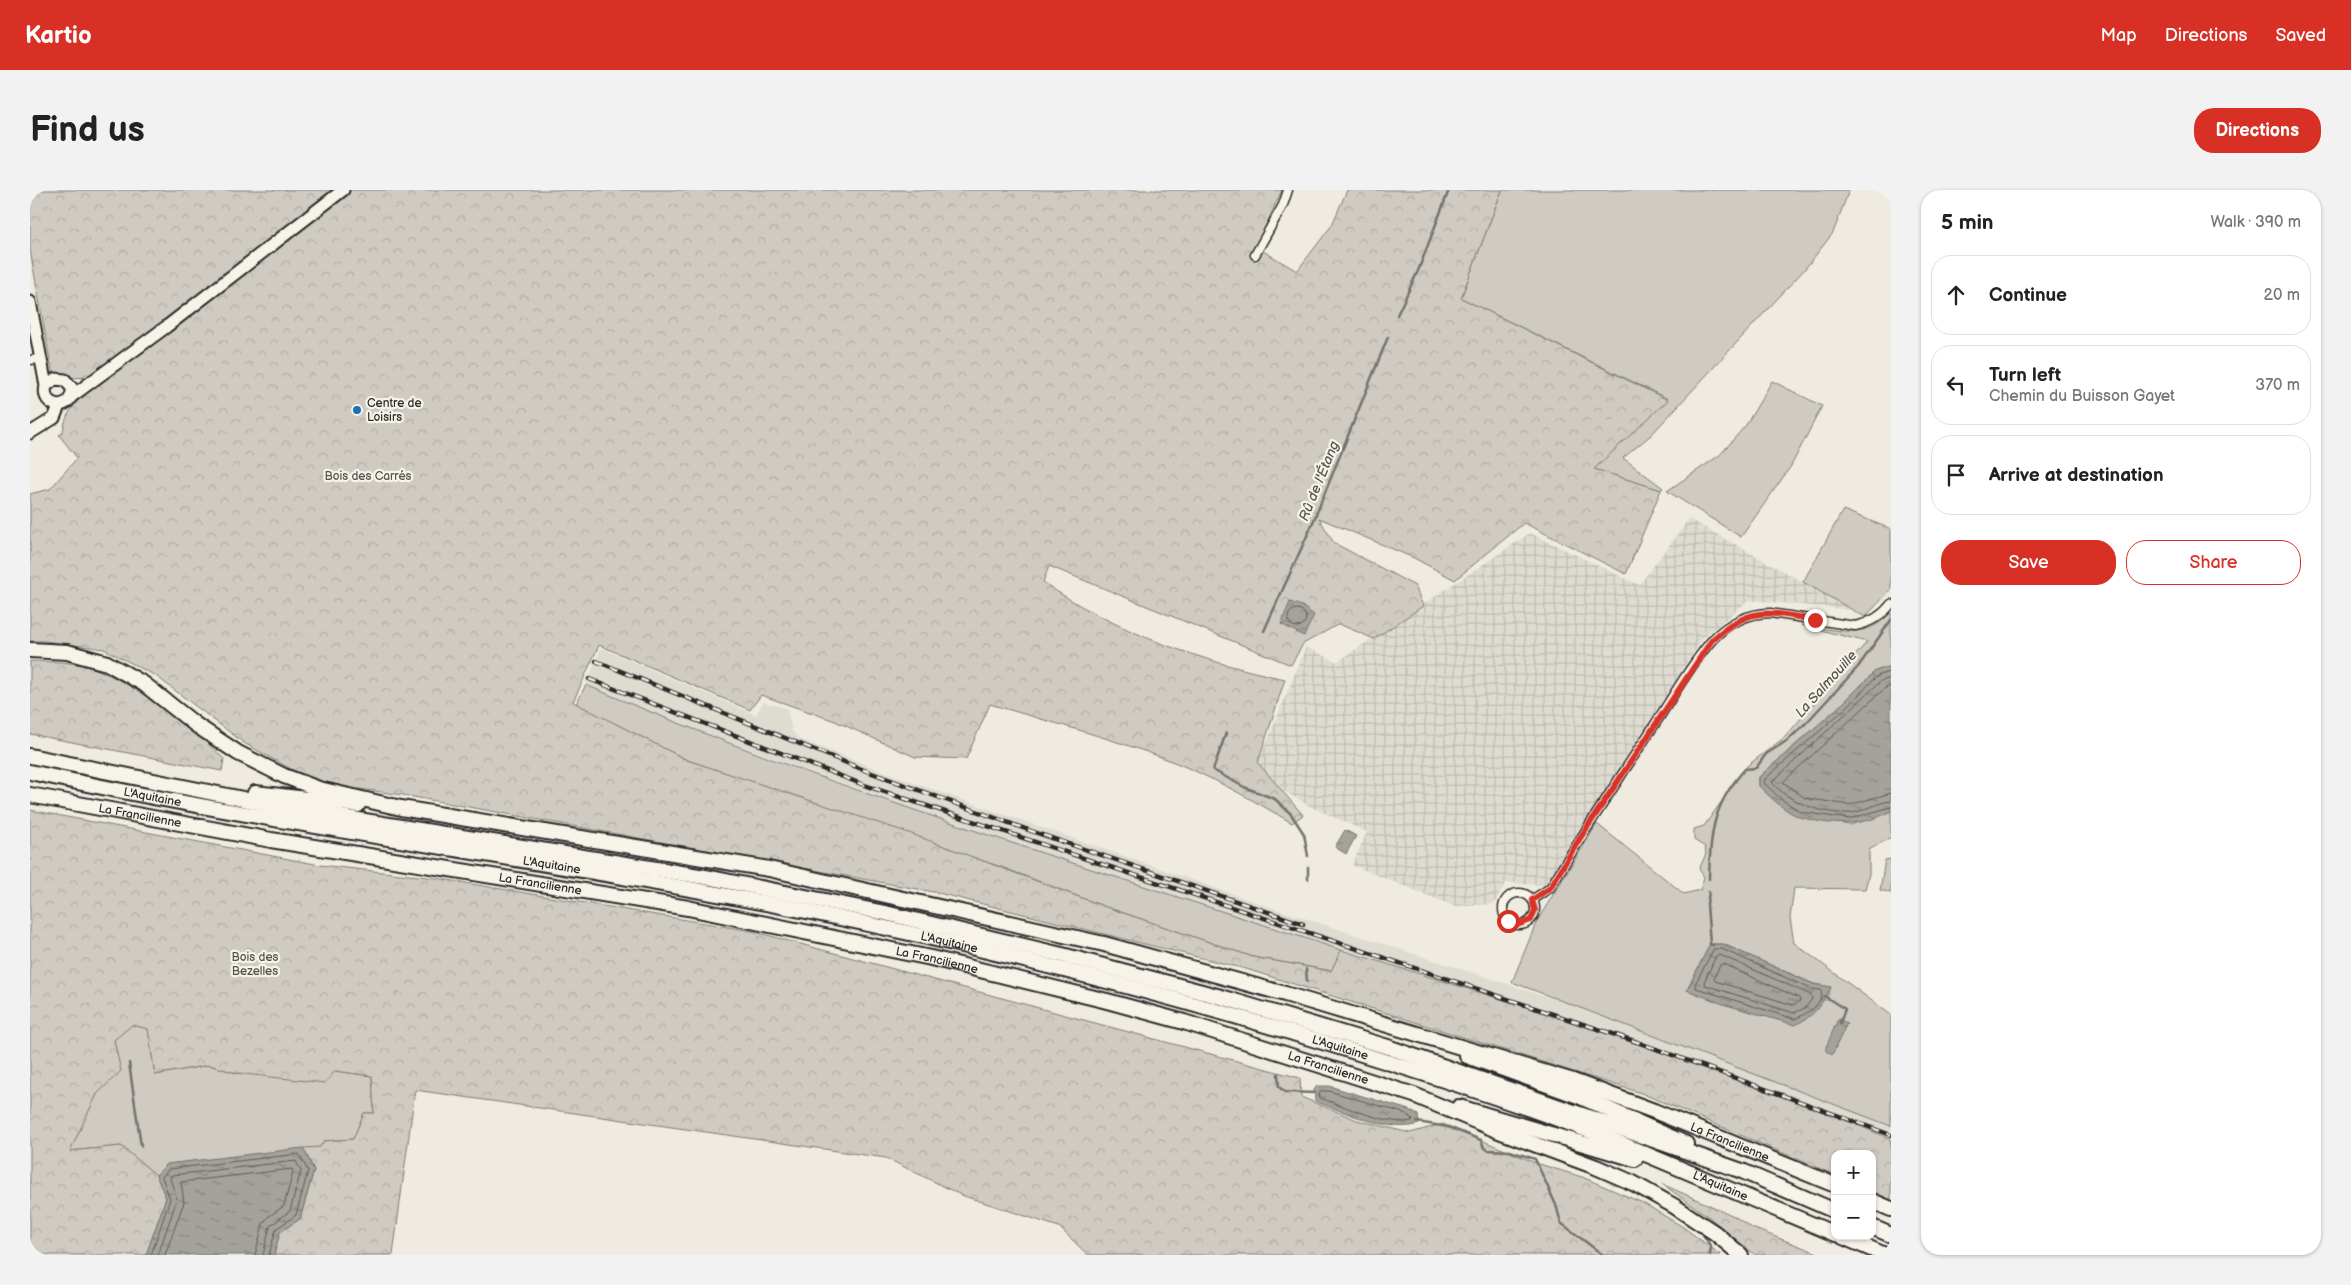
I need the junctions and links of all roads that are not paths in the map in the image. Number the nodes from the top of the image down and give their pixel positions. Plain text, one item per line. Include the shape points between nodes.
1 (342, 190) edge
2 (1288, 190) edge
3 (1255, 255) dead end
4 (30, 302) edge
5 (38, 363) edge
6 (63, 380) junction
7 (95, 381) junction
8 (46, 386) junction
9 (72, 396) junction
10 (55, 404) junction
11 (30, 433) edge
12 (1891, 604) edge
13 (30, 650) edge
14 (30, 756) edge
15 (30, 772) edge
16 (162, 784) junction
17 (30, 785) edge
18 (30, 795) edge
19 (90, 805) junction
20 (401, 808) junction
21 (1532, 900) junction
22 (1406, 1032) junction
23 (1414, 1095) junction
24 (1742, 1171) junction
25 (1691, 1175) junction
26 (1831, 1183) edge
27 (1876, 1203) edge
28 (1831, 1209) edge
29 (1891, 1209) edge
30 (1876, 1229) edge
31 (1831, 1232) edge
32 (1891, 1235) edge
33 (1850, 1240) edge
34 (1741, 1255) edge
35 (1885, 1255) edge

1 - 7 main road
2 - 3 street
4 - 5 main road
5 - 6 main road
5 - 8 main road
6 - 7 main road via 75,384
6 - 8 main road via 51,380
6 - 9 main road via 72,388
7 - 9 main road
8 - 10 main road via 45,394
9 - 10 main road via 67,403
10 - 11 main road via 54,418
12 - 21 street via 1866,624 1855,626 1764,613 1742,619 1712,640 1550,888
13 - 20 highway via 67,652 107,663 144,684 232,749 268,769 319,789
14 - 16 highway, L'Aquitaine
15 - 25 highway, L'Aquitaine via 184,804 679,887 825,915 1030,961 1232,1015 1370,1057 1608,1139
16 - 20 highway
16 - 24 highway, L'Aquitaine via 397,827 711,878 1062,955 1355,1036
17 - 19 highway
18 - 19 highway
19 - 23 highway, La Francilienne via 271,840 620,896 842,938 1184,1022
20 - 22 highway, La Francilienne via 769,869 971,913 1114,947 1285,994
21 - 21 street via 1524,893 1508,896 1503,906 1504,917 1517,925 1527,923 1534,915
22 - 24 highway via 1618,1112
22 - 26 highway, La Francilienne via 1489,1054 1616,1096
23 - 25 highway via 1490,1114
23 - 34 highway, La Francilienne via 1633,1183 1695,1219
24 - 28 highway, L'Aquitaine
25 - 31 highway, L'Aquitaine
27 - 29 highway
30 - 32 highway
33 - 35 highway

